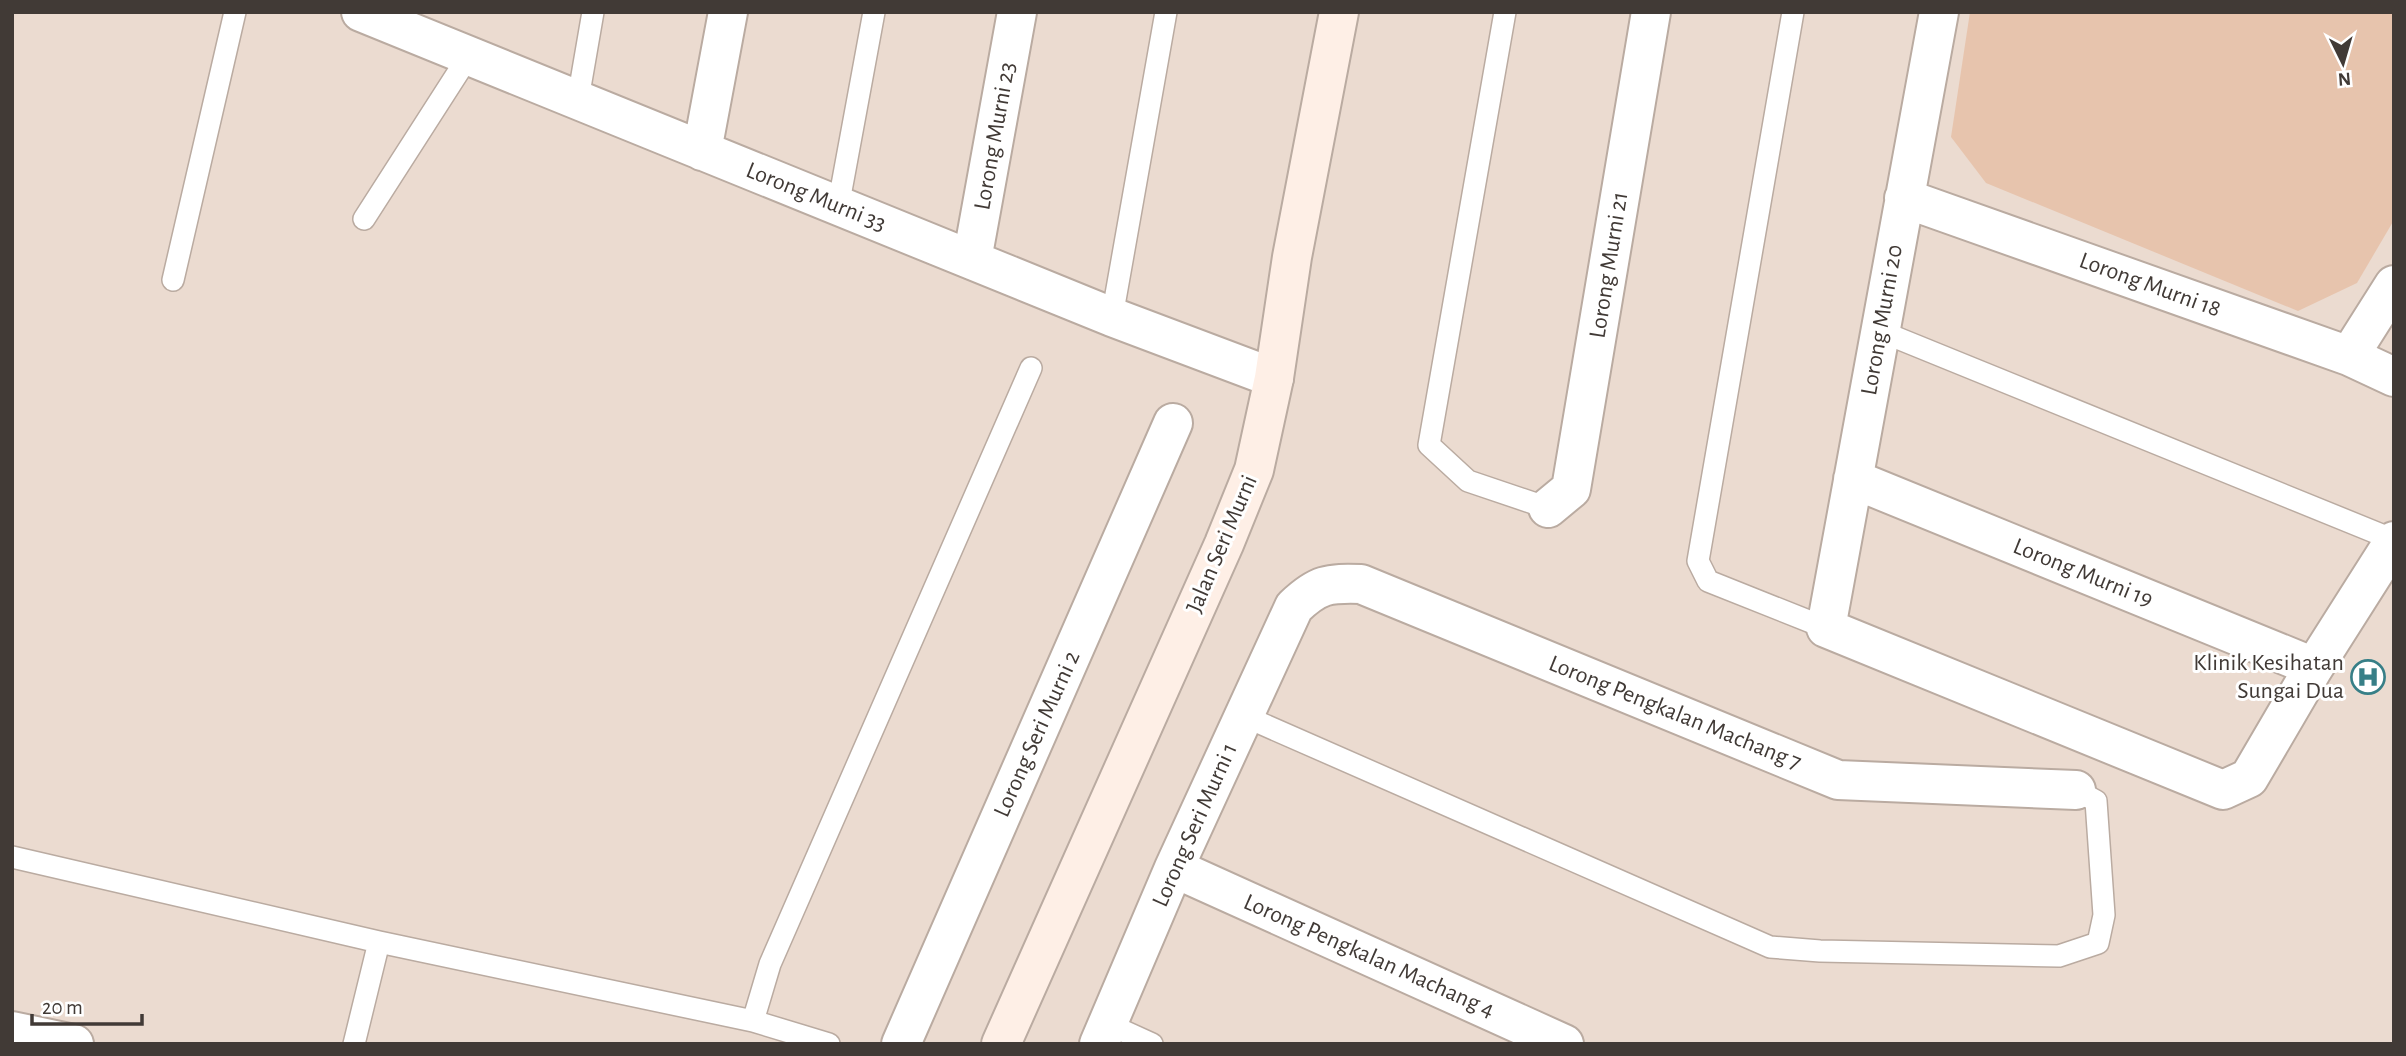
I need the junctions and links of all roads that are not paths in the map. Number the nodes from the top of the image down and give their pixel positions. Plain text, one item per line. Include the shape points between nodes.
1 (235, 12) edge
2 (361, 12) edge
3 (593, 12) edge
4 (728, 12) edge
5 (874, 12) edge
6 (1017, 12) edge
7 (1166, 12) edge
8 (1339, 12) edge
9 (1505, 12) edge
10 (1651, 12) edge
11 (1793, 12) edge
12 (1939, 12) edge
13 (468, 57) junction
14 (578, 99) junction
15 (702, 150) junction
16 (1905, 198) junction
17 (838, 207) junction
18 (364, 219) dead end
19 (972, 260) junction
20 (173, 280) dead end
21 (2394, 285) edge
22 (1112, 317) junction
23 (1880, 331) junction
24 (2349, 356) junction
25 (1031, 368) dead end
26 (2394, 377) edge
27 (1274, 378) junction
28 (1173, 423) dead end
29 (1853, 479) junction
30 (1548, 508) joint
31 (2394, 540) edge
32 (1294, 607) joint
33 (1826, 628) junction
34 (2314, 667) junction
35 (1244, 716) junction
36 (2076, 790) joint
37 (12, 857) edge
38 (1174, 868) junction
39 (379, 942) junction
40 (753, 1021) junction
41 (12, 1031) edge
42 (1103, 1034) edge
43 (74, 1044) edge
44 (354, 1044) edge
45 (828, 1044) edge
46 (901, 1044) edge
47 (1001, 1044) edge
48 (1152, 1044) edge
49 (1564, 1044) edge

1 - 20 lane
2 - 13 street, Lorong Murni 33
3 - 14 lane
4 - 15 street
5 - 17 lane
6 - 19 street, Lorong Murni 23
7 - 22 lane
8 - 27 street, Jalan Seri Murni
9 - 30 lane via 1429,445 1468,481
10 - 30 street, Lorong Murni 21 via 1571,489
11 - 33 lane via 1698,561 1708,581
12 - 16 street, Lorong Murni 20
13 - 14 street, Lorong Murni 33
13 - 18 lane
14 - 15 street, Lorong Murni 33
15 - 17 street, Lorong Murni 33
16 - 23 street, Lorong Murni 20
16 - 24 street, Lorong Murni 18
17 - 19 street, Lorong Murni 33
19 - 22 street, Lorong Murni 33
21 - 24 street
22 - 27 street, Lorong Murni 33
23 - 29 street, Lorong Murni 20
23 - 31 lane
24 - 26 street, Lorong Murni 18
25 - 40 lane via 770,964
27 - 47 street, Jalan Seri Murni via 1254,470 1224,544
28 - 46 street, Lorong Seri Murni 2
29 - 33 street, Lorong Murni 20
29 - 34 street, Lorong Murni 19
31 - 34 street
32 - 35 street, Lorong Seri Murni 1
32 - 36 street, Lorong Pengkalan Machang 7 via 1311,591 1335,583 1361,584 1838,780
33 - 34 street via 2223,790 2249,778
35 - 36 lane via 1770,947 2059,956 2098,943 2104,915 2096,801
35 - 38 street, Lorong Seri Murni 1
37 - 39 lane
38 - 42 street, Lorong Seri Murni 1
38 - 49 street, Lorong Pengkalan Machang 4
39 - 40 lane
39 - 44 lane
40 - 45 lane
41 - 43 street
42 - 48 lane

